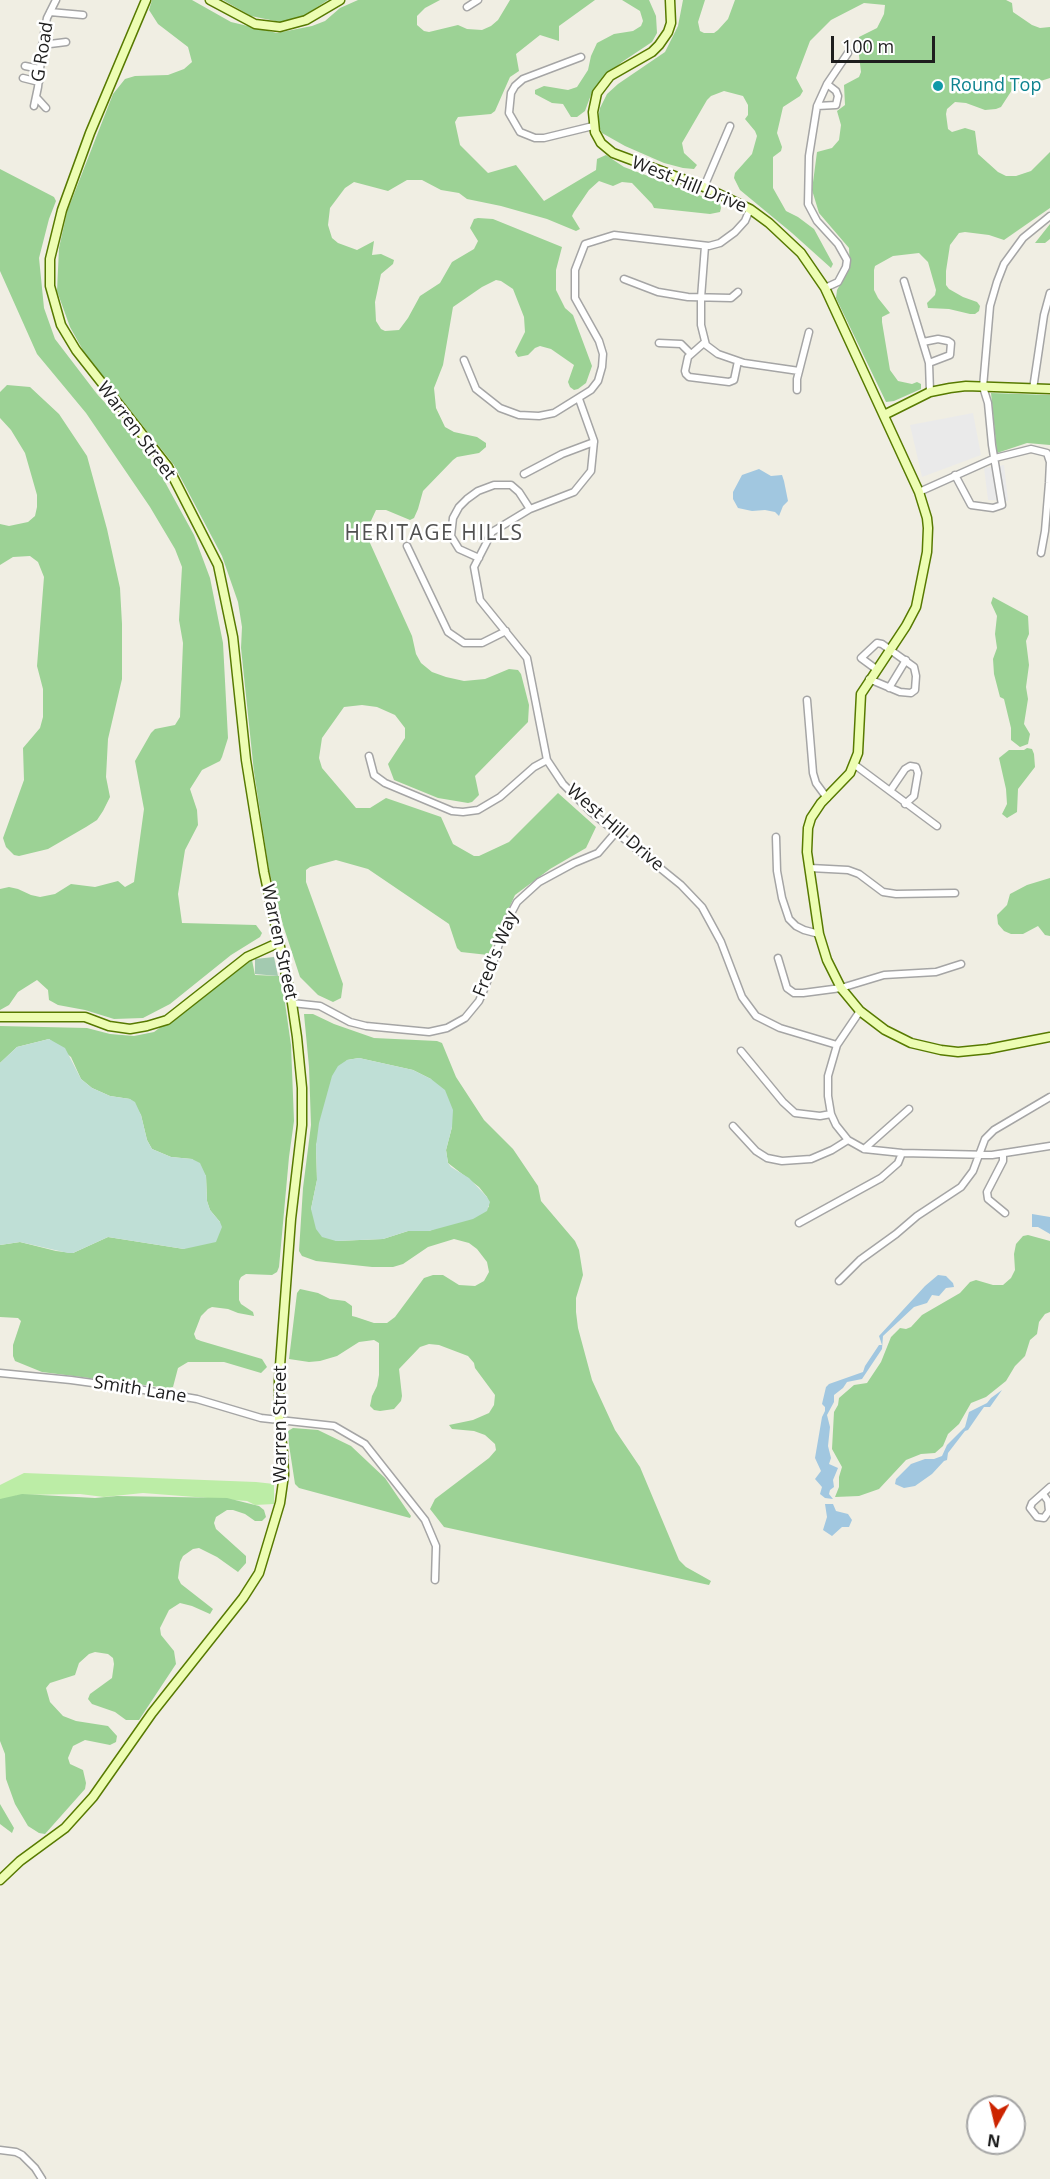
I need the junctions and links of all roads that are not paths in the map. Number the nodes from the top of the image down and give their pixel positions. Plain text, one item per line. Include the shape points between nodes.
1 (56, 0) edge
2 (146, 0) edge
3 (210, 0) edge
4 (340, 0) edge
5 (478, 0) edge
6 (670, 0) edge
7 (467, 7) dead end
8 (50, 12) junction
9 (83, 15) dead end
10 (66, 42) dead end
11 (42, 45) junction
12 (848, 53) dead end
13 (581, 57) dead end
14 (25, 66) dead end
15 (40, 69) junction
16 (23, 78) dead end
17 (39, 82) junction
18 (827, 84) junction
19 (36, 97) junction
20 (34, 106) dead end
21 (817, 106) junction
22 (46, 108) dead end
23 (593, 126) junction
24 (730, 126) dead end
25 (704, 187) junction
26 (750, 208) junction
27 (1050, 216) edge
28 (705, 246) junction
29 (624, 279) dead end
30 (904, 281) dead end
31 (825, 288) junction
32 (738, 292) dead end
33 (1050, 293) edge
34 (701, 298) junction
35 (809, 332) dead end
36 (705, 342) junction
37 (923, 342) junction
38 (659, 343) dead end
39 (690, 353) junction
40 (464, 360) dead end
41 (738, 361) junction
42 (929, 363) junction
43 (799, 371) junction
44 (983, 387) junction
45 (1034, 389) junction
46 (1050, 389) edge
47 (797, 390) dead end
48 (930, 392) junction
49 (579, 399) junction
50 (884, 415) junction
51 (594, 442) junction
52 (995, 458) junction
53 (524, 474) dead end
54 (955, 475) junction
55 (919, 492) junction
56 (530, 510) junction
57 (407, 546) dead end
58 (1041, 553) dead end
59 (479, 558) junction
60 (506, 631) junction
61 (890, 649) junction
62 (906, 660) junction
63 (876, 669) junction
64 (869, 680) junction
65 (889, 688) junction
66 (807, 699) dead end
67 (369, 756) dead end
68 (547, 760) junction
69 (855, 765) junction
70 (890, 791) junction
71 (827, 798) junction
72 (905, 804) junction
73 (937, 826) dead end
74 (616, 832) junction
75 (776, 837) dead end
76 (810, 868) junction
77 (955, 893) dead end
78 (819, 934) junction
79 (280, 942) junction
80 (778, 958) dead end
81 (962, 964) dead end
82 (841, 988) junction
83 (292, 1003) junction
84 (860, 1011) junction
85 (0, 1017) edge
86 (1050, 1037) edge
87 (837, 1045) junction
88 (741, 1052) dead end
89 (1050, 1097) edge
90 (909, 1109) dead end
91 (831, 1114) junction
92 (733, 1126) dead end
93 (848, 1140) junction
94 (1050, 1146) edge
95 (864, 1149) junction
96 (902, 1153) junction
97 (1003, 1154) junction
98 (978, 1155) junction
99 (1005, 1213) dead end
100 (799, 1223) dead end
101 (839, 1281) dead end
102 (0, 1373) edge
103 (279, 1420) junction
104 (1050, 1487) edge
105 (1043, 1494) dead end
106 (435, 1580) dead end
107 (0, 1880) edge
108 (0, 2150) edge
109 (42, 2179) edge

1 - 8 street, G Road
2 - 79 street, Warren Street via 62,210 50,259 50,286 56,313 68,338 168,467 218,566 234,637 246,760 263,869
3 - 4 street via 255,24 280,27 306,20
5 - 7 street
6 - 23 street via 668,33 652,52 610,76 602,85 594,101
8 - 9 street
8 - 11 street, G Road
10 - 11 street
11 - 15 street, G Road
12 - 18 street
13 - 23 street via 523,80 511,93 509,113 520,132 535,138
14 - 15 street
15 - 17 street, G Road
16 - 17 street
17 - 19 street, G Road
18 - 21 street
18 - 21 street via 838,96 836,105
19 - 20 street, G Road
19 - 22 street
21 - 31 street via 809,156 808,204 847,260 838,282
23 - 25 street, West Hill Drive via 601,142 613,153
24 - 25 street
25 - 26 street, West Hill Drive
26 - 28 street via 735,232 720,243
26 - 31 street, West Hill Drive via 801,253
27 - 44 street via 1023,238 1004,264 990,306
28 - 34 street
28 - 49 street via 614,235 585,244 576,270 575,298 603,354 598,381
29 - 34 street via 658,292
30 - 37 street
31 - 50 street, West Hill Drive
32 - 34 street via 731,298
33 - 45 street
34 - 36 street
35 - 43 street
36 - 39 street
36 - 41 street via 718,354
37 - 42 street
37 - 42 street via 938,339 951,343 950,355
38 - 39 street via 681,344
39 - 41 street via 686,371 689,377 734,380
40 - 49 street via 476,389 500,408 519,415 554,413
41 - 43 street
42 - 48 street
43 - 47 street
44 - 45 street
44 - 48 street
44 - 52 street
45 - 46 street
48 - 50 street
49 - 51 street, West Hill Drive
50 - 55 street, West Hill Drive
51 - 53 street
51 - 56 street, West Hill Drive via 591,471 574,492
52 - 54 street
52 - 54 street via 1002,505 971,505
52 - 58 street via 1031,449 1047,453 1049,483
54 - 55 street
55 - 61 street, West Hill Drive via 928,528 920,597
56 - 59 street, West Hill Drive via 492,532
56 - 59 street via 511,485 494,486 466,499 453,518 451,536 459,549
57 - 60 street via 448,632 464,643 482,643
59 - 60 street, West Hill Drive via 474,567 480,600
60 - 68 street, West Hill Drive via 526,658
61 - 62 street
61 - 63 street, West Hill Drive
61 - 63 street via 877,643 863,654 861,658
62 - 65 street
62 - 65 street via 914,667 915,690 911,693
63 - 64 street, West Hill Drive
64 - 65 street
64 - 69 street, West Hill Drive via 861,694
66 - 71 street via 813,773
67 - 68 street via 374,775 385,783 463,812 478,810 500,797
68 - 74 street, West Hill Drive via 563,784
69 - 70 street
69 - 71 street
70 - 72 street
70 - 72 street via 905,769 916,767 914,796
71 - 76 street via 808,828
72 - 73 street
74 - 83 street, Fred's Way via 598,853 539,882 517,903 505,925 479,1001 465,1018 447,1028 429,1032 366,1026 320,1006
74 - 87 street, West Hill Drive via 702,907 721,942 742,997 756,1016 780,1029
75 - 78 street via 777,871 789,919 804,930
76 - 77 street via 848,870 883,892
76 - 78 street
78 - 82 street
79 - 83 street, Warren Street
79 - 85 street via 247,957 167,1020 147,1026 109,1026 85,1017
80 - 82 street via 787,988 794,993
81 - 82 street via 936,972 871,978
82 - 84 street
83 - 103 street, Warren Street via 302,1125 291,1219
84 - 86 street via 893,1035 941,1050 972,1051
84 - 87 street
87 - 91 street via 828,1076
88 - 91 street via 795,1113
89 - 98 street via 994,1130
90 - 95 street
91 - 93 street
92 - 93 street via 756,1151 782,1161 811,1159
93 - 95 street
94 - 97 street
95 - 96 street
96 - 98 street
96 - 100 street via 898,1163 881,1178
97 - 98 street
97 - 99 street via 987,1200
98 - 101 street via 973,1171 961,1187 917,1216
102 - 103 street, Smith Lane via 144,1390
103 - 106 street, Smith Lane via 334,1426 365,1444 425,1520 436,1546
103 - 107 street, Warren Street via 284,1475 280,1503 259,1573 93,1797 65,1828
104 - 105 street
108 - 109 street via 22,2155

